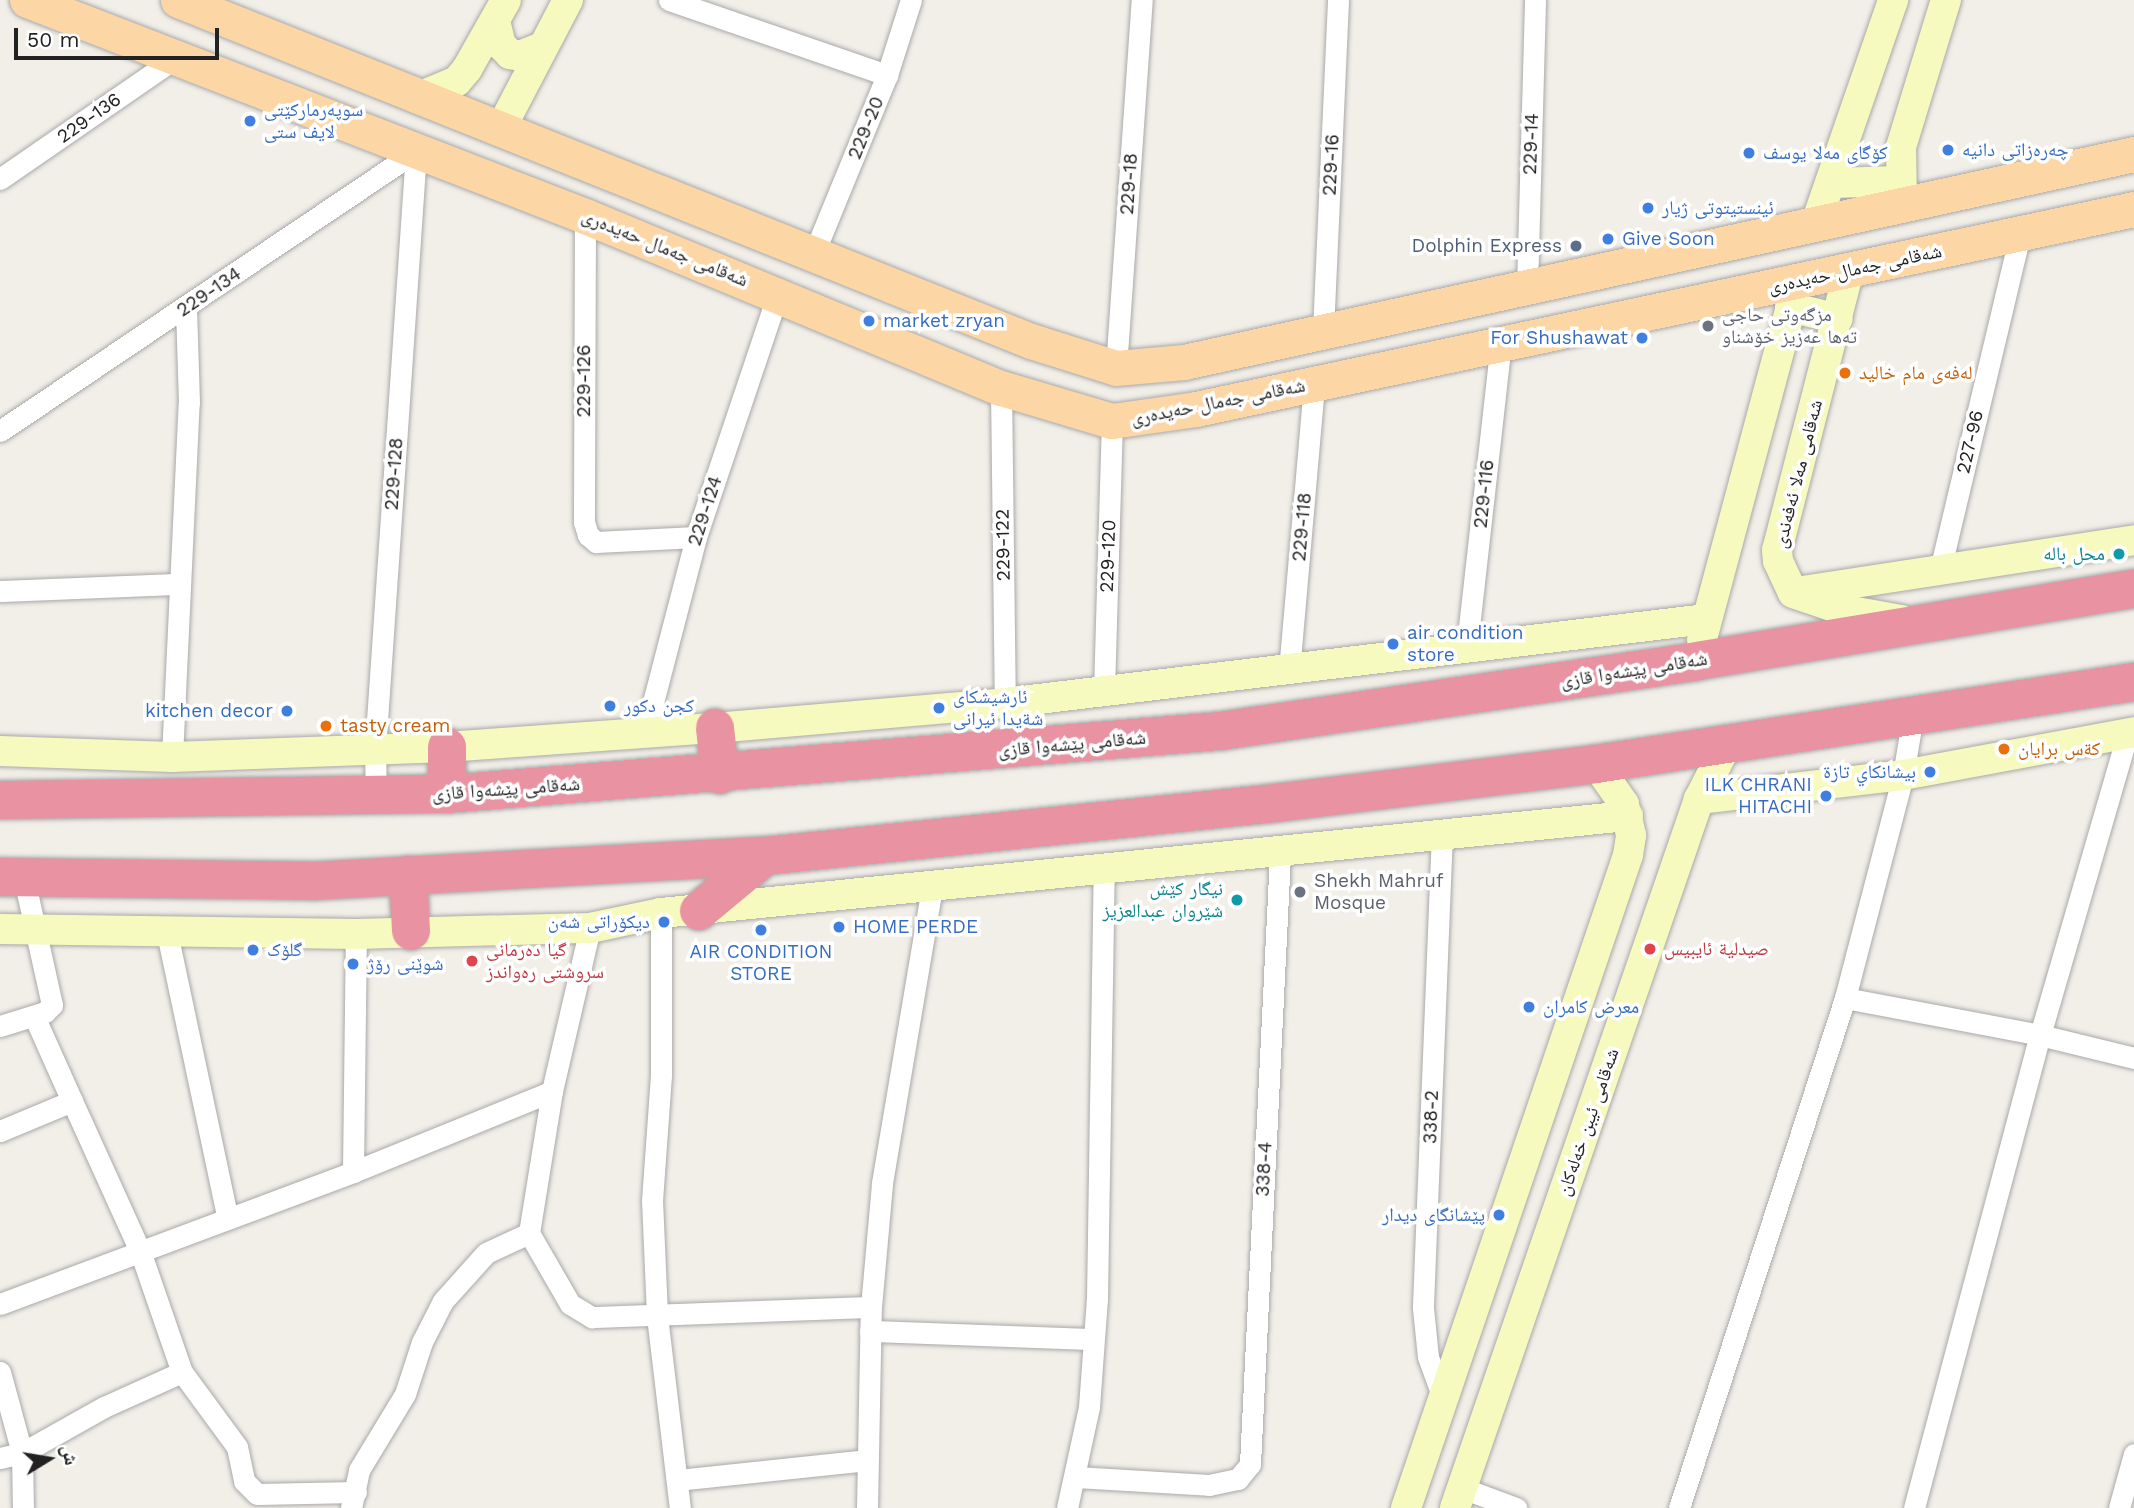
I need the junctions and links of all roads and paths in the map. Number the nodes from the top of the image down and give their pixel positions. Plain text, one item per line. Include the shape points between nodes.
1 (27, 0) edge
2 (178, 0) edge
3 (568, 0) edge
4 (669, 0) edge
5 (911, 0) edge
6 (1142, 0) edge
7 (1338, 0) edge
8 (1535, 0) edge
9 (1893, 0) edge
10 (1946, 0) edge
11 (501, 10) edge
12 (542, 47) junction
13 (177, 57) junction
14 (887, 75) junction
15 (416, 98) junction
16 (500, 130) junction
17 (416, 151) junction
18 (2134, 153) edge
19 (0, 179) edge
20 (1832, 183) junction
21 (1901, 192) junction
22 (2134, 209) edge
23 (585, 216) junction
24 (1817, 220) junction
25 (2020, 233) junction
26 (814, 253) junction
27 (1849, 270) junction
28 (1527, 288) junction
29 (778, 293) junction
30 (1794, 294) junction
31 (186, 309) junction
32 (1407, 313) junction
33 (1838, 319) junction
34 (1323, 331) junction
35 (1501, 344) junction
36 (1415, 361) junction
37 (1116, 368) junction
38 (1314, 383) junction
39 (1000, 388) junction
40 (1112, 421) junction
41 (0, 430) edge
42 (696, 537) junction
43 (2134, 540) edge
44 (1940, 570) junction
45 (177, 584) junction
46 (2134, 589) edge
47 (0, 591) edge
48 (1793, 593) junction
49 (1706, 619) junction
50 (1915, 622) junction
51 (1467, 645) junction
52 (1697, 661) junction
53 (1289, 671) junction
54 (2134, 682) edge
55 (1104, 690) junction
56 (1005, 702) junction
57 (1913, 716) junction
58 (715, 729) junction
59 (2131, 732) edge
60 (645, 733) junction
61 (1729, 740) junction
62 (447, 747) junction
63 (375, 750) junction
64 (0, 751) edge
65 (172, 757) junction
66 (1596, 764) junction
67 (720, 775) junction
68 (1903, 775) junction
69 (447, 794) junction
70 (376, 797) junction
71 (1699, 799) junction
72 (0, 800) edge
73 (1628, 816) junction
74 (1442, 832) junction
75 (1280, 854) junction
76 (765, 856) junction
77 (1104, 870) junction
78 (408, 875) junction
79 (12, 878) edge
80 (932, 886) junction
81 (699, 911) junction
82 (661, 913) junction
83 (590, 928) junction
84 (0, 929) edge
85 (34, 930) junction
86 (411, 931) junction
87 (167, 933) junction
88 (356, 934) junction
89 (1844, 998) junction
90 (34, 1016) junction
91 (0, 1026) edge
92 (2039, 1035) junction
93 (2134, 1058) edge
94 (552, 1091) junction
95 (72, 1101) junction
96 (0, 1131) edge
97 (353, 1172) junction
98 (229, 1219) junction
99 (529, 1233) junction
100 (140, 1251) junction
101 (0, 1304) edge
102 (871, 1307) junction
103 (657, 1316) junction
104 (870, 1331) junction
105 (1093, 1339) junction
106 (0, 1372) edge
107 (182, 1372) junction
108 (1443, 1398) junction
109 (22, 1453) junction
110 (2134, 1454) edge
111 (0, 1458) edge
112 (867, 1460) junction
113 (1076, 1477) junction
114 (677, 1480) junction
115 (1459, 1498) edge
116 (354, 1500) edge
117 (23, 1508) edge
118 (680, 1508) edge
119 (867, 1508) edge
120 (1067, 1508) edge
121 (1406, 1508) edge
122 (1516, 1508) edge
123 (1679, 1508) edge
124 (1914, 1508) edge
125 (2119, 1508) edge

1 - 13 main road, شەقامی جەمال حەیدەری
2 - 15 main road
3 - 12 street
4 - 14 street
5 - 14 street, 229-20
6 - 37 street, 229-18
7 - 34 street, 229-16
8 - 28 street, 229-14
9 - 20 street
10 - 21 street via 1901,147
11 - 12 street via 501,46 520,56
11 - 15 street via 457,81
12 - 16 street
13 - 17 main road, شەقامی جەمال حەیدەری
13 - 19 street, 229-136
14 - 26 street, 229-20
15 - 16 main road
16 - 26 main road
17 - 23 main road, شەقامی جەمال حەیدەری
17 - 31 street, 229-134
17 - 63 street, 229-128
18 - 21 main road
20 - 21 street
20 - 24 street
21 - 24 main road
22 - 25 main road, شەقامی جەمال حەیدەری
23 - 29 main road, شەقامی جەمال حەیدەری
23 - 42 street, 229-126 via 584,522 588,535 596,542
24 - 28 main road
25 - 27 main road, شەقامی جەمال حەیدەری
25 - 44 street, 227-96
26 - 37 main road via 1031,341
27 - 30 main road, شەقامی جەمال حەیدەری
27 - 33 street, شەقامی مەلا ئەفەندی
28 - 32 main road
29 - 39 main road, شەقامی جەمال حەیدەری
29 - 42 street, 229-124
30 - 33 street
30 - 35 main road, شەقامی جەمال حەیدەری
30 - 49 street
31 - 41 street, 229-134
31 - 45 street via 189,404
32 - 34 main road
32 - 36 main road
33 - 48 street, شەقامی مەلا ئەفەندی via 1777,550 1780,573
34 - 37 main road via 1184,362
35 - 36 main road, شەقامی جەمال حەیدەری
35 - 51 street, 229-116
36 - 38 main road, شەقامی جەمال حەیدەری
38 - 40 main road, شەقامی جەمال حەیدەری
38 - 53 street, 229-118
39 - 40 main road, شەقامی جەمال حەیدەری
39 - 56 street, 229-122
40 - 55 street, 229-120
42 - 60 street, 229-124
43 - 44 street
44 - 48 street
45 - 47 street
45 - 65 street
46 - 50 highway, شەقامی پێشەوا قازی
48 - 50 street via 1840,609
49 - 51 street
49 - 52 street
50 - 52 highway, شەقامی پێشەوا قازی
51 - 53 street
52 - 67 highway, شەقامی پێشەوا قازی via 1220,731
53 - 55 street
54 - 57 highway
55 - 56 street
56 - 58 street
57 - 61 highway
57 - 68 street
58 - 60 street
58 - 67 highway
59 - 68 street
59 - 92 street
60 - 62 street
61 - 66 highway
61 - 71 street, شەقامی ئیبن خەلەکان
62 - 63 street
62 - 69 highway
63 - 65 street
63 - 70 street, 229-128
64 - 65 street
66 - 73 street via 1618,790
66 - 76 highway
67 - 69 highway, شەقامی پێشەوا قازی
68 - 71 street
68 - 89 street
69 - 70 highway, شەقامی پێشەوا قازی
70 - 72 highway, شەقامی پێشەوا قازی
71 - 115 street, شەقامی ئیبن خەلەکان
73 - 74 street
73 - 108 street via 1628,855
74 - 75 street
74 - 108 street, 338-2 via 1423,1308 1428,1357
75 - 77 street
75 - 113 street, 338-4 via 1250,1464 1238,1479 1209,1485
76 - 78 highway
76 - 81 highway
77 - 80 street
77 - 105 street
78 - 79 highway via 312,881
78 - 86 highway
79 - 85 street
80 - 81 street
80 - 102 street via 882,1183
81 - 82 street
82 - 83 street
82 - 103 street via 661,1075 652,1200
83 - 86 street
83 - 94 street
84 - 85 street
85 - 87 street
85 - 90 street via 54,995 46,1012
86 - 88 street
87 - 88 street
87 - 98 street
88 - 97 street
89 - 92 street
89 - 123 street
90 - 91 street
90 - 95 street
92 - 93 street
92 - 124 street
94 - 97 street
94 - 99 street
95 - 96 street
95 - 100 street
97 - 98 street
98 - 100 street
99 - 103 street via 578,1312 592,1317
99 - 116 street via 486,1253 443,1301 422,1342 405,1394 359,1471
100 - 101 street
100 - 107 street
102 - 103 street
102 - 104 street
103 - 114 street
104 - 105 street
104 - 112 street
105 - 113 street via 1089,1407
106 - 109 street
107 - 109 street via 104,1407
107 - 116 street via 237,1447 244,1481 257,1493
108 - 121 street
109 - 111 street
109 - 117 street
110 - 125 street
112 - 114 street
112 - 119 street
113 - 120 street
114 - 118 street
115 - 122 street

